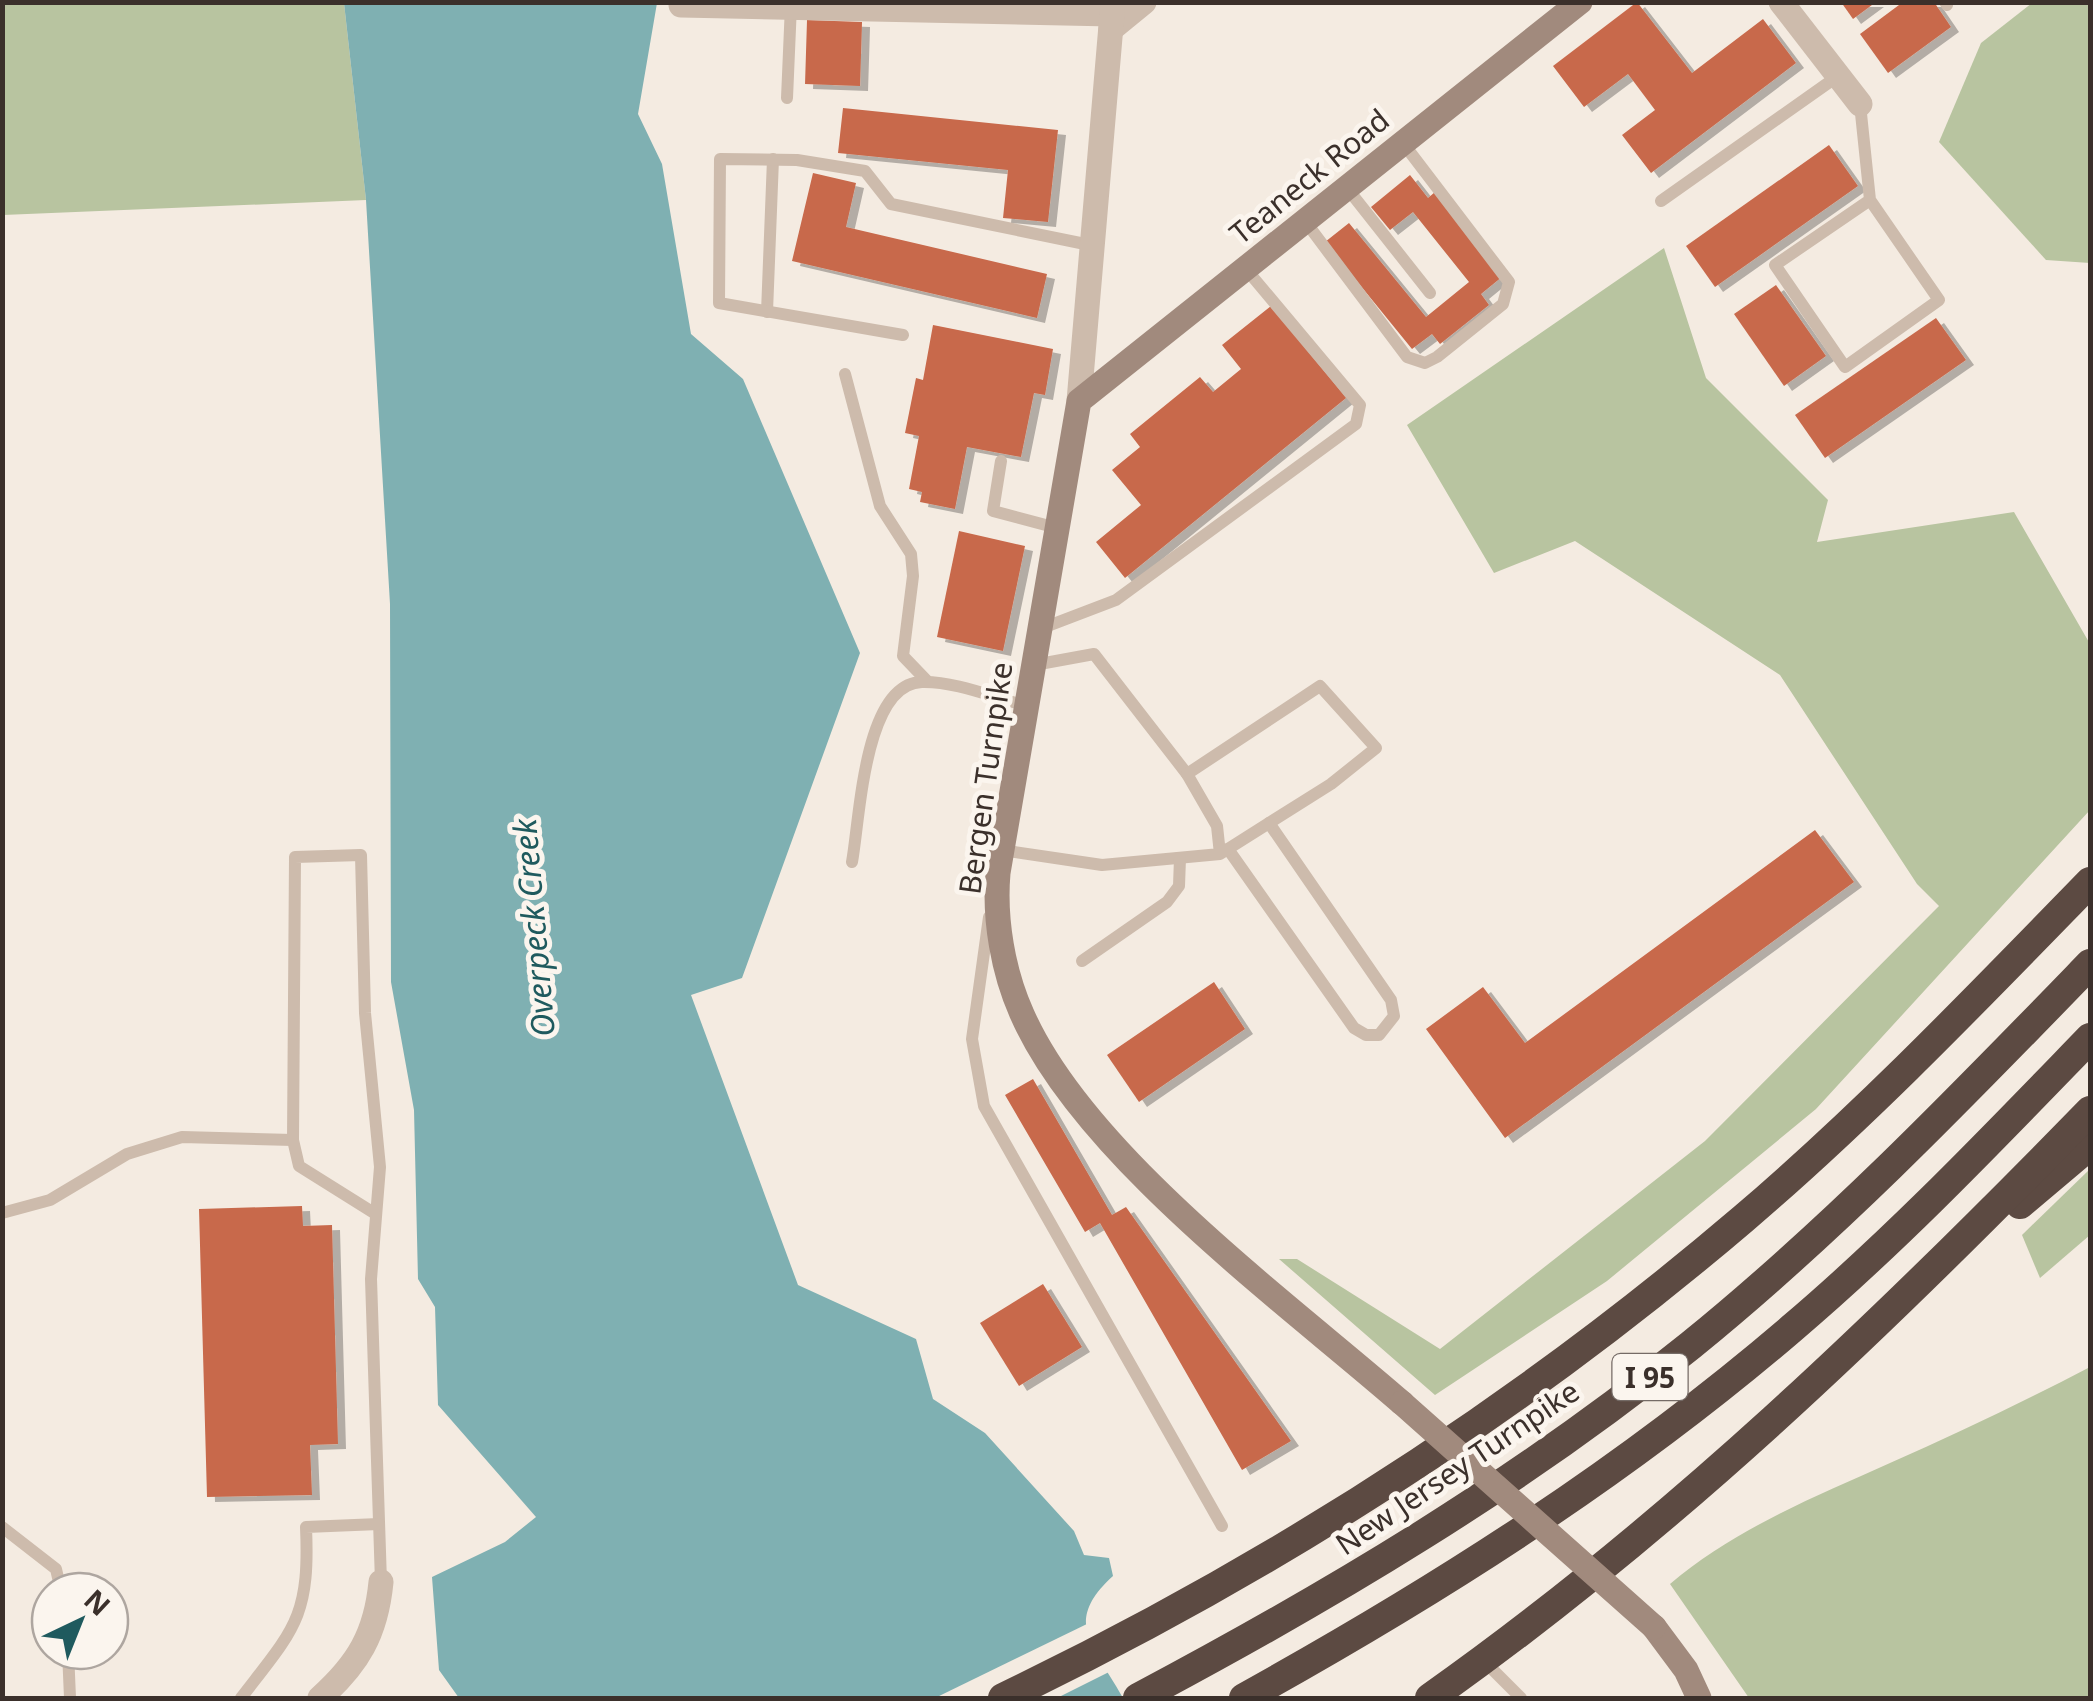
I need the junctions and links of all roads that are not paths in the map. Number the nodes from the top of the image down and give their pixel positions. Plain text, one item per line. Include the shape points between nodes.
1 (1144, 2) edge
2 (1580, 2) edge
3 (1781, 2) edge
4 (682, 4) edge
5 (791, 5) edge
6 (924, 6) edge
7 (1112, 15) edge
8 (1838, 76) junction
9 (787, 98) dead end
10 (1860, 104) joint
11 (1403, 143) junction
12 (773, 160) junction
13 (1346, 188) junction
14 (1870, 200) junction
15 (1660, 201) dead end
16 (1305, 221) junction
17 (1090, 245) junction
18 (1246, 269) junction
19 (1430, 293) dead end
20 (767, 312) junction
21 (903, 334) dead end
22 (846, 374) dead end
23 (1078, 401) junction
24 (1001, 462) dead end
25 (1057, 528) junction
26 (1040, 629) junction
27 (1034, 665) junction
28 (927, 681) junction
29 (1027, 706) junction
30 (1188, 774) junction
31 (1269, 822) junction
32 (1224, 852) junction
33 (1000, 858) junction
34 (1180, 858) junction
35 (852, 862) dead end
36 (2090, 866) edge
37 (2090, 882) edge
38 (2041, 933) junction
39 (1082, 961) dead end
40 (2090, 964) edge
41 (2090, 1038) edge
42 (2090, 1111) edge
43 (293, 1140) junction
44 (2090, 1145) edge
45 (2, 1213) edge
46 (374, 1213) junction
47 (1941, 1262) junction
48 (379, 1524) junction
49 (1222, 1526) dead end
50 (2, 1527) edge
51 (56, 1571) edge
52 (381, 1582) joint
53 (1483, 1660) junction
54 (69, 1671) edge
55 (70, 1698) edge
56 (241, 1698) edge
57 (320, 1698) edge
58 (1003, 1698) edge
59 (1138, 1698) edge
60 (1244, 1698) edge
61 (1430, 1698) edge
62 (1521, 1698) edge
63 (1699, 1698) edge

1 - 7 street
2 - 11 main road, Teaneck Road
3 - 8 street
4 - 5 street
5 - 6 street
5 - 9 lane
6 - 7 street
7 - 17 street, Bergen Turnpike
8 - 10 street
8 - 15 lane
10 - 14 lane
11 - 13 main road, Teaneck Road
11 - 16 lane via 1509,282 1503,304 1437,357 1425,363 1406,357
12 - 17 lane via 865,171 891,204
12 - 20 lane
12 - 20 lane via 720,159 718,304
13 - 16 main road, Teaneck Road
13 - 19 lane
14 - 14 lane via 1938,300 1845,367 1775,265
16 - 18 main road, Teaneck Road
17 - 23 street, Bergen Turnpike
18 - 23 main road, Teaneck Road
18 - 26 lane via 1360,405 1358,419 1169,566 1116,600
20 - 21 lane
22 - 28 lane via 880,506 911,554 903,656
23 - 25 main road, Bergen Turnpike
24 - 25 lane via 993,512
25 - 26 main road, Bergen Turnpike
26 - 27 main road, Bergen Turnpike
27 - 29 main road, Bergen Turnpike
27 - 30 lane via 1094,654
28 - 29 lane
28 - 35 lane via 897,690 876,723
29 - 33 main road, Bergen Turnpike
30 - 31 lane via 1320,686 1376,748
30 - 32 lane
31 - 32 lane
31 - 32 lane via 1391,1000 1394,1016 1380,1035 1354,1028
32 - 34 lane
33 - 34 lane via 1102,865
33 - 49 lane via 972,1025 984,1106
33 - 63 main road, Bergen Turnpike, bridge via 996,904 1010,980 1046,1058 1112,1145 1654,1627
34 - 39 lane via 1179,886 1167,902
36 - 38 highway
37 - 38 highway
38 - 58 highway via 1806,1164 1517,1397 1366,1499 1122,1640
40 - 59 highway, New Jersey Turnpike / I 95 via 1839,1215 1657,1372 1436,1528
41 - 60 highway via 1854,1272 1683,1416 1503,1545
42 - 47 highway
43 - 45 lane via 182,1137 127,1154 50,1200
43 - 46 lane via 299,1166
43 - 46 lane via 295,856 360,854 380,1167
44 - 47 highway via 2055,1179
46 - 48 lane
47 - 53 highway via 1704,1484
48 - 52 lane
48 - 56 lane via 306,1527 308,1582 293,1630
50 - 51 lane
52 - 57 street via 373,1633 358,1660
53 - 61 highway
53 - 62 lane
54 - 55 lane

